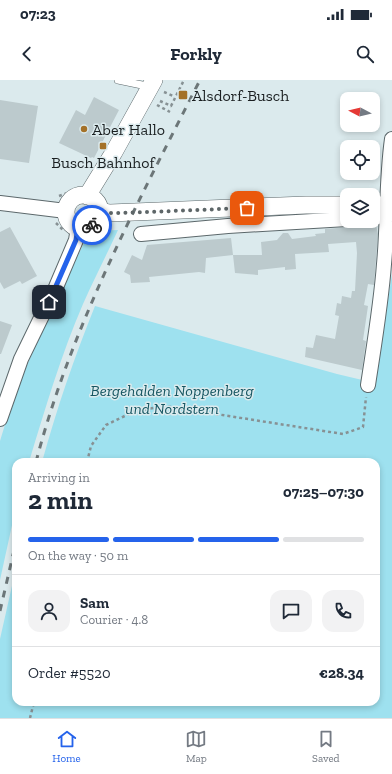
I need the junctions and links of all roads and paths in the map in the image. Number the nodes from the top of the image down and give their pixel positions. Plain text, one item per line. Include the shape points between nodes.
1 (118, 80) edge
2 (184, 80) edge
3 (153, 93) edge
4 (170, 112) dead end
5 (392, 139) edge
6 (87, 196) junction
7 (0, 203) edge
8 (340, 205) edge
9 (382, 210) edge
10 (66, 211) junction
11 (99, 211) junction
12 (340, 219) edge
13 (78, 228) junction
14 (141, 234) dead end
15 (368, 385) joint
16 (0, 419) edge
17 (88, 458) edge
18 (33, 706) edge
19 (30, 718) edge

1 - 3 lane via 142,85
2 - 3 path via 171,106
3 - 4 path
3 - 6 street
5 - 9 street
6 - 10 street via 73,198
6 - 11 street via 96,201
7 - 10 street
8 - 11 street via 118,213
9 - 15 street via 384,263
10 - 13 street via 69,222
11 - 13 street via 97,221 93,225
12 - 14 street
13 - 16 street via 76,240 59,280 21,359
15 - 17 path via 362,427 343,434 165,406 135,411 106,425 91,446
18 - 19 path

